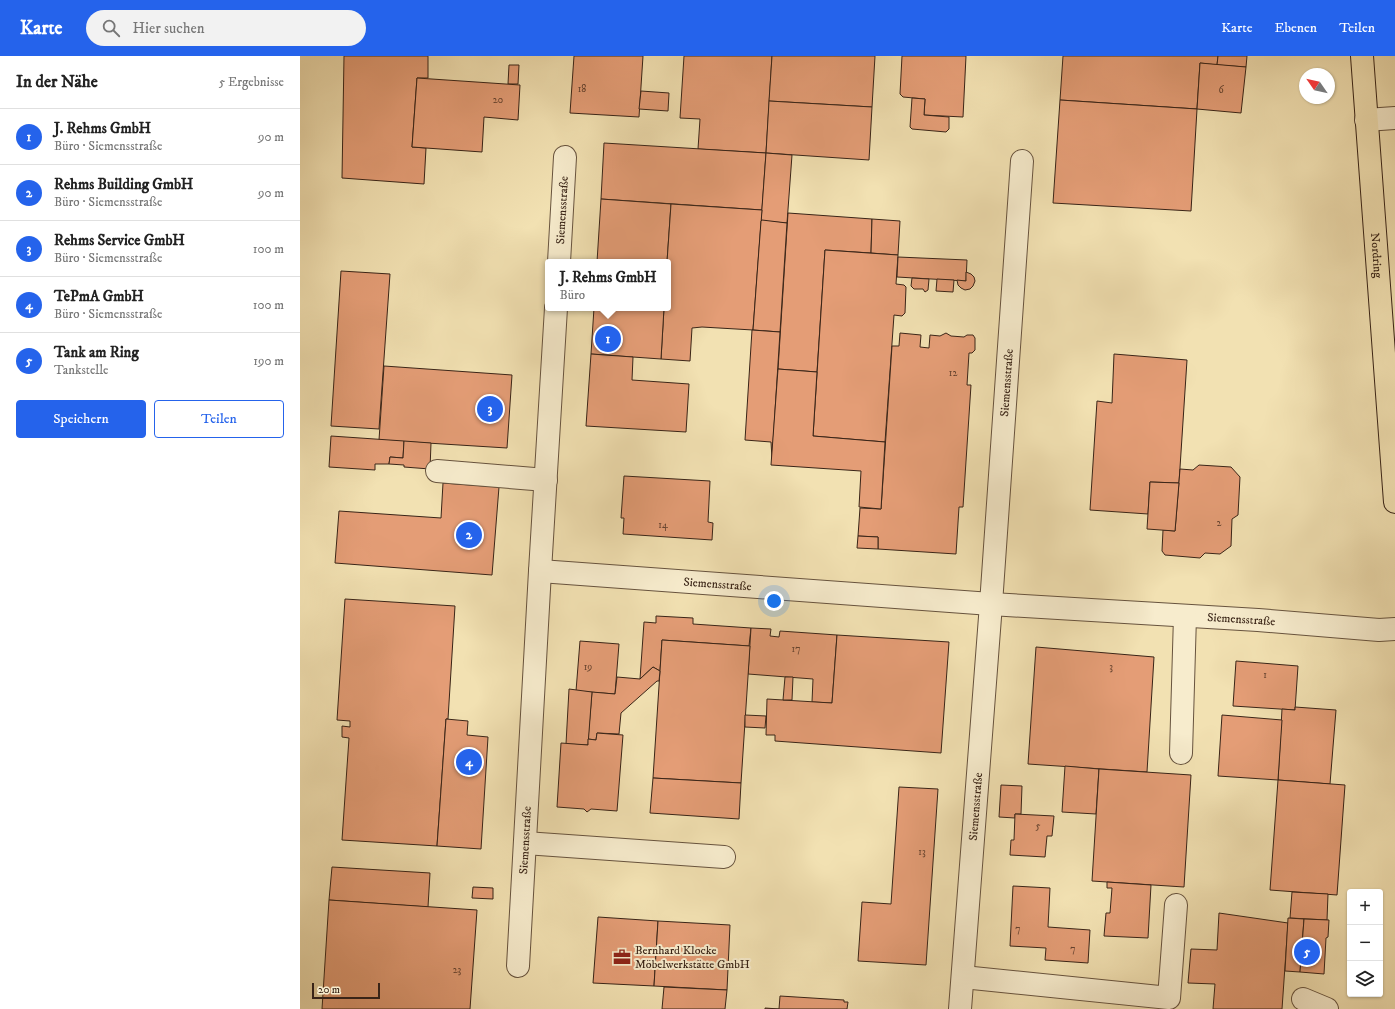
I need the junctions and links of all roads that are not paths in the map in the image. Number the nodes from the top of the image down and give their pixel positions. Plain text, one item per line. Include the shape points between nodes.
1 (1362, 56) edge
2 (1395, 118) edge
3 (1366, 120) junction
4 (566, 157) dead end
5 (1022, 160) dead end
6 (559, 259) edge
7 (556, 311) edge
8 (437, 471) dead end
9 (546, 480) junction
10 (1395, 502) edge
11 (540, 571) junction
12 (991, 604) junction
13 (1184, 616) junction
14 (1395, 629) edge
15 (1181, 753) dead end
16 (524, 843) junction
17 (724, 857) dead end
18 (1176, 905) dead end
19 (518, 966) dead end
20 (962, 977) junction
21 (1303, 999) dead end
22 (960, 1009) edge
23 (1327, 1009) edge

1 - 3 main road, Nordring
2 - 3 street
3 - 10 main road, Nordring
4 - 6 street, Siemensstraße
5 - 12 street, Siemensstraße
7 - 9 street, Siemensstraße
8 - 9 street
9 - 11 street, Siemensstraße
11 - 12 street, Siemensstraße
11 - 16 street, Siemensstraße
12 - 13 street, Siemensstraße
12 - 20 street, Siemensstraße
13 - 14 street, Siemensstraße
13 - 15 street
16 - 17 street
16 - 19 street, Siemensstraße
18 - 20 street via 1169,998
20 - 22 street, Siemensstraße
21 - 23 street

